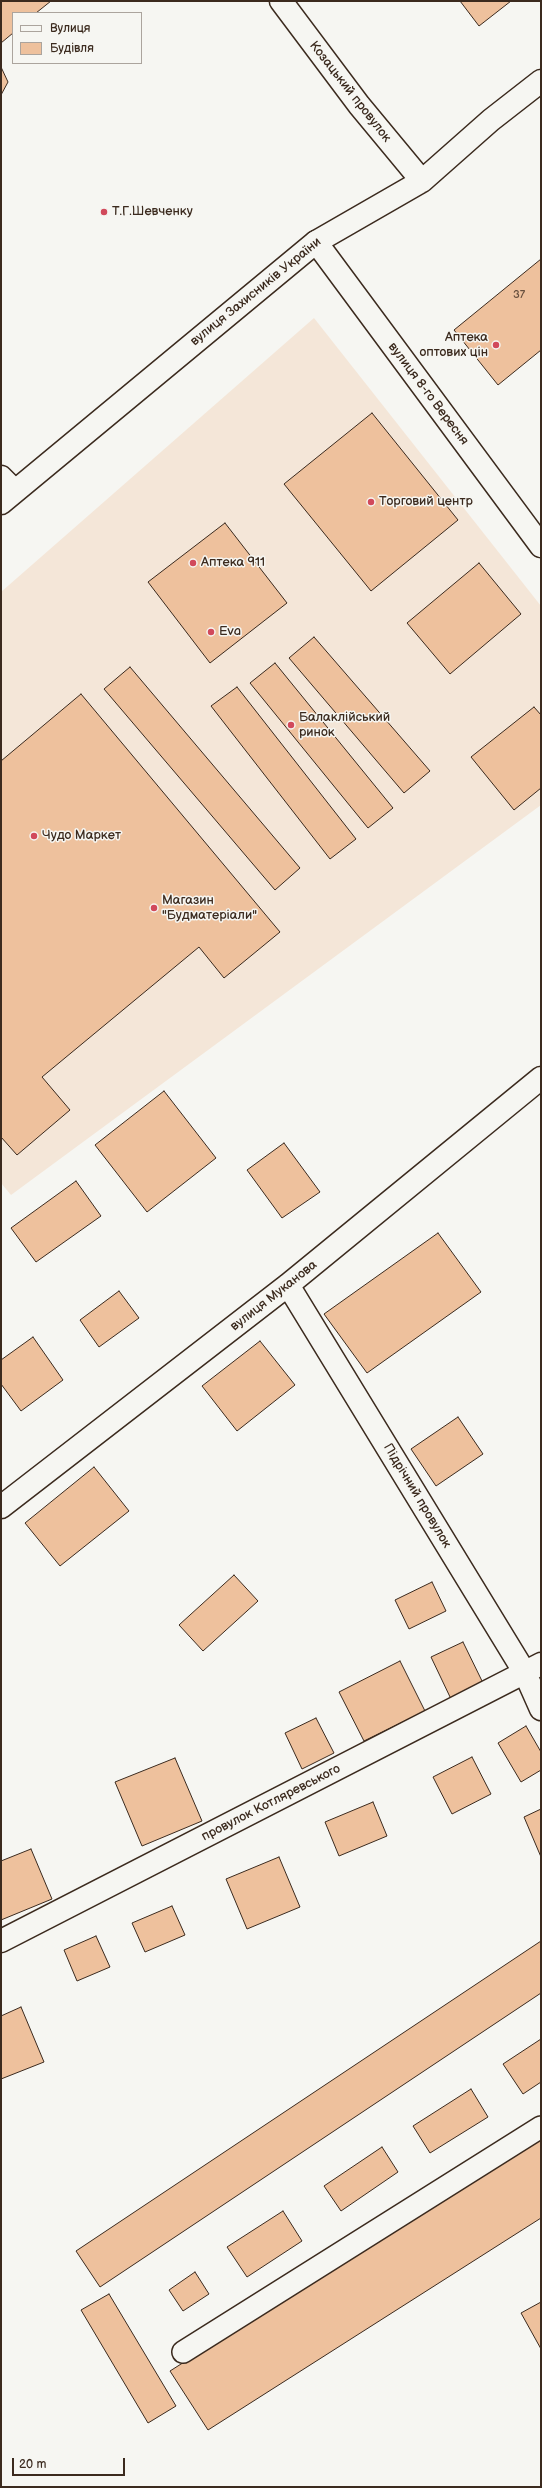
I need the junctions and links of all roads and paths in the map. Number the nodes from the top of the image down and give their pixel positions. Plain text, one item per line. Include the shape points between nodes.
1 (281, 1) edge
2 (541, 81) edge
3 (422, 181) junction
4 (316, 242) junction
5 (5, 490) edge
6 (541, 546) edge
7 (541, 1078) edge
8 (288, 1285) junction
9 (1, 1507) edge
10 (533, 1669) edge
11 (541, 1710) edge
12 (1, 1941) edge
13 (541, 2127) edge
14 (183, 2352) dead end

1 - 3 street, Козацький провулок via 359,105
2 - 3 street, вулиця Захисників України
3 - 4 street, вулиця Захисників України
4 - 5 street, вулиця Захисників України
4 - 6 street, вулиця 8-го Вересня
7 - 8 street, вулиця Муканова
8 - 9 street, вулиця Муканова
8 - 10 street, Підрічний провулок
10 - 11 street, Підрічний провулок
10 - 12 street, провулок Котляревського
13 - 14 lane

